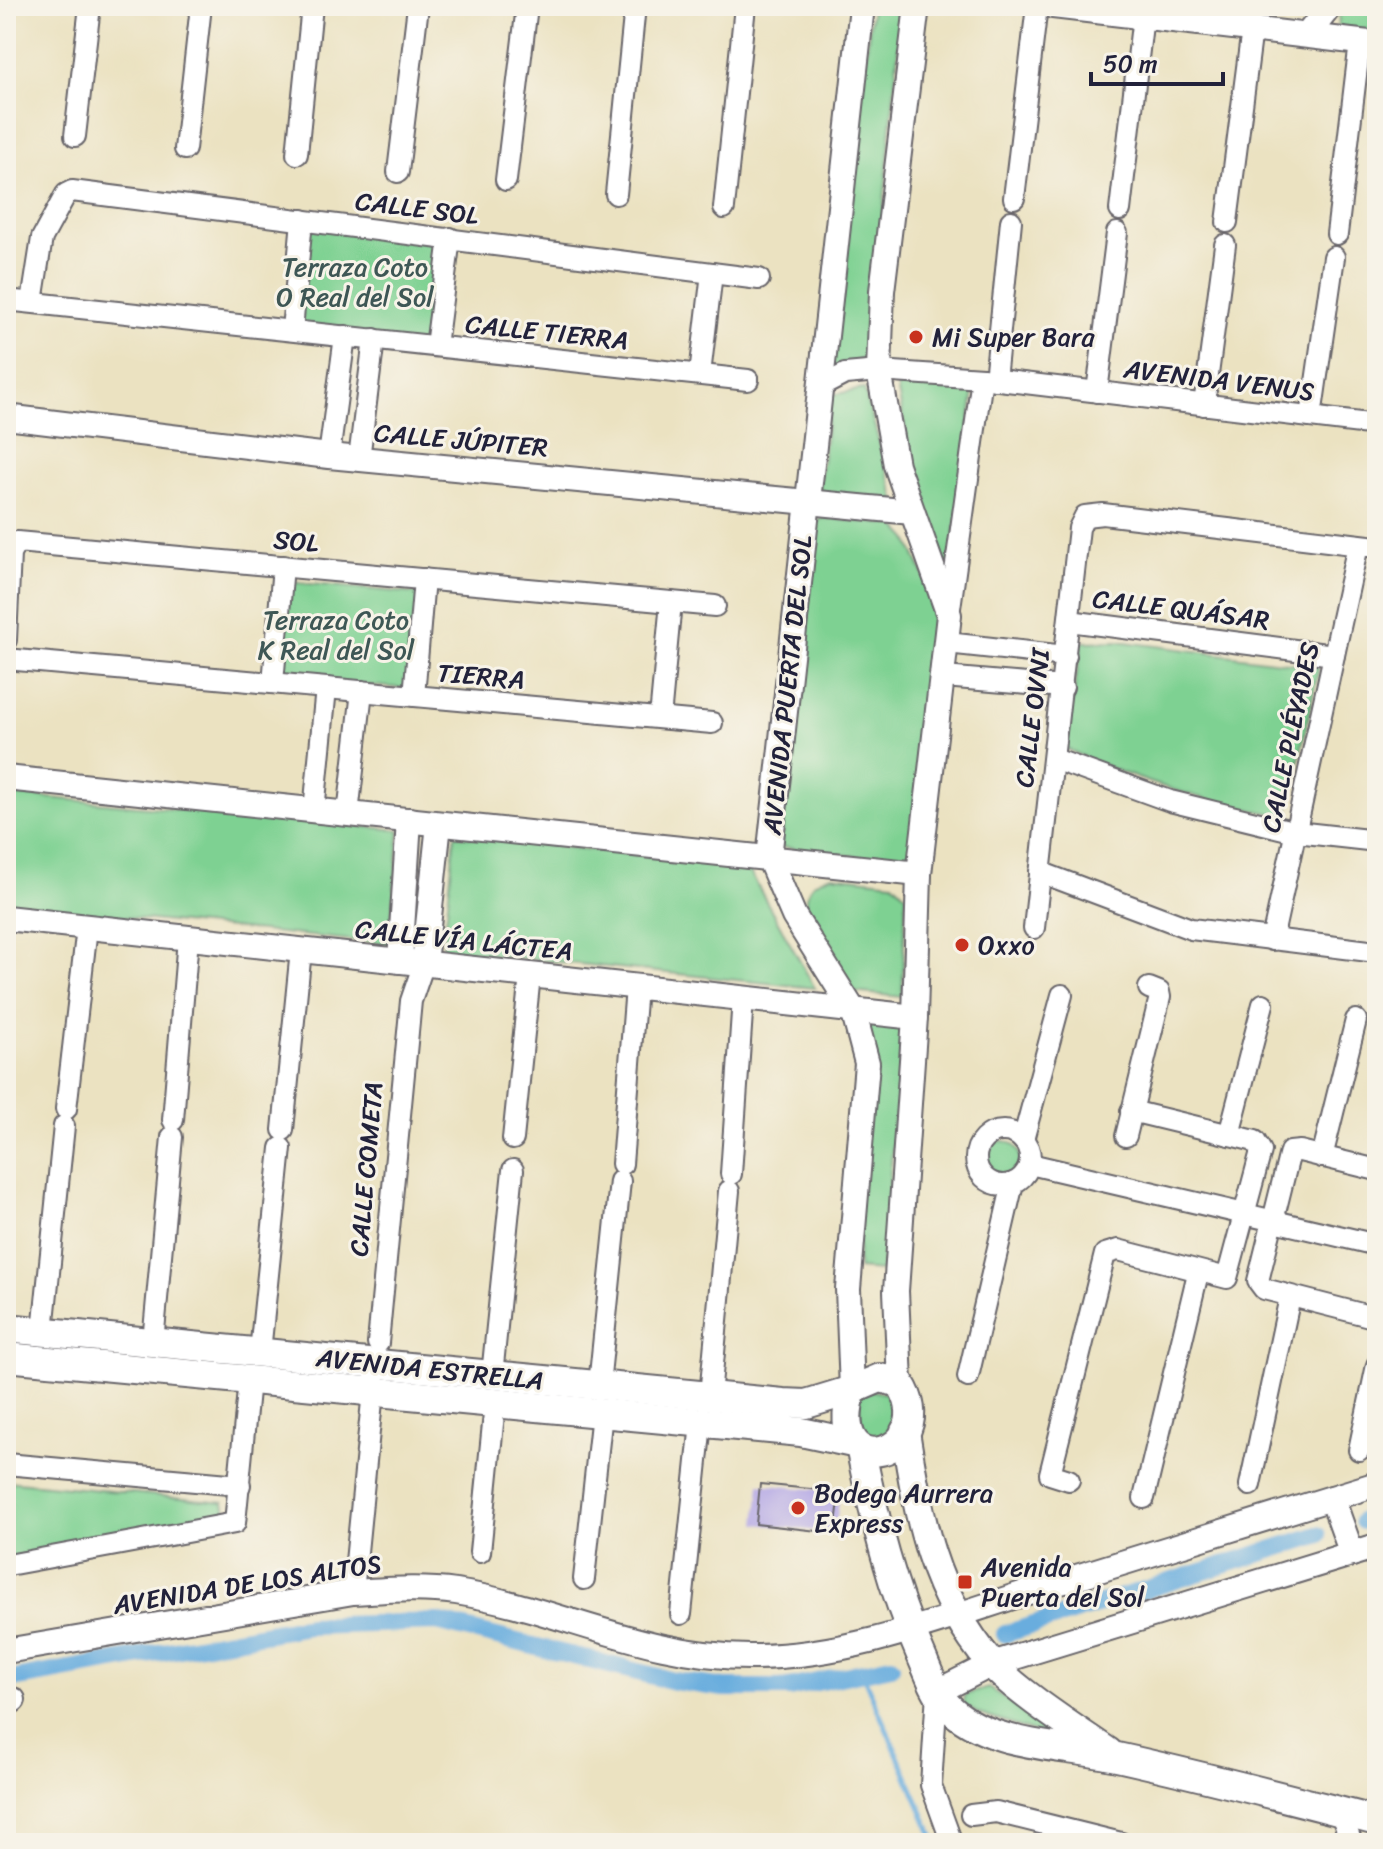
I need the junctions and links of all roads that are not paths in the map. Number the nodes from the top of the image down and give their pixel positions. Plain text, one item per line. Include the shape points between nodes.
1 (90, 6) edge
2 (201, 6) edge
3 (312, 6) edge
4 (418, 6) edge
5 (527, 6) edge
6 (635, 6) edge
7 (745, 6) edge
8 (862, 6) edge
9 (917, 6) edge
10 (1037, 6) edge
11 (1053, 6) edge
12 (1330, 6) edge
13 (1143, 16) junction
14 (1252, 29) junction
15 (1307, 35) junction
16 (1368, 43) edge
17 (75, 136) dead end
18 (185, 149) dead end
19 (297, 154) dead end
20 (398, 172) dead end
21 (506, 180) dead end
22 (616, 194) dead end
23 (1014, 198) dead end
24 (724, 208) dead end
25 (1120, 210) dead end
26 (302, 220) junction
27 (1011, 221) dead end
28 (1227, 222) dead end
29 (1117, 233) dead end
30 (1337, 234) dead end
31 (450, 238) junction
32 (1225, 245) dead end
33 (1334, 257) dead end
34 (712, 273) junction
35 (759, 279) dead end
36 (6, 300) edge
37 (32, 302) junction
38 (292, 330) junction
39 (345, 336) junction
40 (374, 339) junction
41 (436, 346) junction
42 (879, 371) junction
43 (700, 374) junction
44 (988, 379) junction
45 (748, 380) dead end
46 (820, 387) junction
47 (1097, 392) junction
48 (1204, 405) junction
49 (6, 417) edge
50 (1311, 417) junction
51 (1377, 425) edge
52 (329, 456) junction
53 (359, 459) junction
54 (806, 500) junction
55 (912, 512) junction
56 (1368, 546) edge
57 (283, 566) junction
58 (424, 579) junction
59 (671, 602) junction
60 (715, 606) dead end
61 (949, 615) junction
62 (1069, 621) junction
63 (6, 640) edge
64 (947, 643) junction
65 (1334, 655) junction
66 (1066, 656) junction
67 (6, 659) edge
68 (944, 677) junction
69 (273, 683) junction
70 (1063, 687) junction
71 (326, 688) junction
72 (362, 691) junction
73 (414, 696) junction
74 (660, 718) junction
75 (712, 723) dead end
76 (1054, 759) junction
77 (6, 778) edge
78 (314, 811) junction
79 (348, 814) junction
80 (409, 820) junction
81 (439, 824) junction
82 (1296, 832) junction
83 (1377, 841) edge
84 (769, 858) junction
85 (819, 863) junction
86 (1040, 872) junction
87 (919, 874) junction
88 (794, 916) junction
89 (6, 918) edge
90 (87, 927) junction
91 (1034, 928) dead end
92 (188, 938) junction
93 (1272, 940) junction
94 (301, 950) junction
95 (1377, 952) edge
96 (412, 962) junction
97 (530, 975) junction
98 (636, 987) junction
99 (1149, 988) dead end
100 (1062, 995) dead end
101 (743, 998) junction
102 (1263, 1004) dead end
103 (853, 1010) junction
104 (915, 1017) junction
105 (1356, 1020) dead end
106 (1131, 1111) junction
107 (1229, 1135) junction
108 (1126, 1136) dead end
109 (513, 1139) dead end
110 (1023, 1140) junction
111 (1322, 1157) junction
112 (1030, 1164) junction
113 (513, 1170) dead end
114 (1377, 1170) edge
115 (1013, 1183) junction
116 (1246, 1215) junction
117 (1274, 1222) junction
118 (1377, 1245) edge
119 (1198, 1273) junction
120 (1290, 1297) junction
121 (1377, 1318) edge
122 (6, 1328) edge
123 (43, 1331) junction
124 (153, 1342) junction
125 (260, 1352) junction
126 (377, 1354) junction
127 (6, 1357) edge
128 (1377, 1365) edge
129 (492, 1375) junction
130 (968, 1377) dead end
131 (249, 1380) junction
132 (900, 1383) junction
133 (852, 1390) junction
134 (373, 1392) junction
135 (710, 1396) junction
136 (600, 1399) junction
137 (495, 1404) junction
138 (701, 1423) junction
139 (905, 1431) junction
140 (857, 1447) junction
141 (1359, 1450) dead end
142 (6, 1464) edge
143 (1069, 1480) dead end
144 (1377, 1484) edge
145 (240, 1485) junction
146 (1250, 1485) dead end
147 (1144, 1498) dead end
148 (1332, 1498) junction
149 (1377, 1546) edge
150 (480, 1552) dead end
151 (1352, 1554) junction
152 (8, 1565) dead end
153 (584, 1579) dead end
154 (353, 1592) junction
155 (681, 1614) dead end
156 (957, 1615) junction
157 (910, 1630) junction
158 (6, 1651) edge
159 (992, 1664) junction
160 (937, 1692) junction
161 (1114, 1756) junction
162 (1340, 1812) junction
163 (971, 1815) dead end
164 (1377, 1821) edge
165 (952, 1843) edge
166 (1121, 1843) edge
167 (1352, 1843) edge

1 - 17 street
2 - 18 street
3 - 19 street
4 - 20 street
5 - 21 street
6 - 22 street
7 - 24 street
8 - 46 street, AVENIDA PUERTA DEL SOL
9 - 42 street via 882,291
10 - 23 street
11 - 13 street
12 - 15 street
13 - 14 street
13 - 25 street
14 - 15 street
14 - 28 street
15 - 16 street
16 - 30 street
26 - 31 street, CALLE SOL
26 - 37 street, CALLE SOL via 68,192 42,238
26 - 38 street
27 - 44 street
29 - 47 street
31 - 34 street, CALLE SOL
31 - 41 street
32 - 48 street
33 - 50 street
34 - 35 street, CALLE SOL
34 - 43 street
36 - 37 street, CALLE TIERRA
37 - 38 street, CALLE TIERRA
38 - 39 street, CALLE TIERRA
39 - 40 street, CALLE TIERRA
39 - 52 street
40 - 41 street, CALLE TIERRA
40 - 53 street
41 - 43 street, CALLE TIERRA
42 - 44 street, AVENIDA VENUS
42 - 46 street, AVENIDA VENUS via 845,374
42 - 55 street via 896,465
43 - 45 street, CALLE TIERRA
44 - 47 street, AVENIDA VENUS
44 - 61 street
46 - 54 street, AVENIDA PUERTA DEL SOL
47 - 48 street, AVENIDA VENUS
48 - 50 street, AVENIDA VENUS
49 - 52 street, CALLE JÚPITER
50 - 51 street, AVENIDA VENUS
52 - 53 street, CALLE JÚPITER
53 - 54 street, CALLE JÚPITER
54 - 55 street, CALLE JÚPITER
54 - 84 street, AVENIDA PUERTA DEL SOL
55 - 61 street
56 - 62 street, CALLE OVNI via 1085,516 1079,528
56 - 65 street, CALLE PLÉYADES
57 - 58 street, SOL
57 - 63 street, SOL via 17,542 10,554
57 - 69 street
58 - 59 street, SOL
58 - 73 street
59 - 60 street, SOL
59 - 74 street
61 - 64 street
62 - 65 street, CALLE QUÁSAR
62 - 66 street, CALLE OVNI
64 - 66 street
64 - 68 street
65 - 82 street, CALLE PLÉYADES
66 - 70 street, CALLE OVNI
67 - 69 street, TIERRA
68 - 70 street
68 - 87 street
69 - 71 street, TIERRA
70 - 76 street, CALLE OVNI
71 - 72 street, TIERRA
71 - 78 street
72 - 73 street, TIERRA
72 - 79 street
73 - 74 street, TIERRA
74 - 75 street, TIERRA
76 - 82 street via 1170,801
76 - 86 street, CALLE OVNI
77 - 78 street
78 - 79 street
79 - 80 street
80 - 81 street
80 - 96 street, CALLE COMETA
81 - 84 street
81 - 96 street, CALLE COMETA
82 - 83 street
82 - 93 street, CALLE PLÉYADES
84 - 85 street
84 - 88 street, AVENIDA PUERTA DEL SOL
85 - 87 street
85 - 88 street via 800,888
86 - 91 street, CALLE OVNI
86 - 93 street via 1191,929
87 - 104 street
88 - 103 street, AVENIDA PUERTA DEL SOL
89 - 90 street, CALLE VÍA LÁCTEA
90 - 92 street, CALLE VÍA LÁCTEA
90 - 123 street
92 - 94 street, CALLE VÍA LÁCTEA
92 - 124 street
93 - 95 street
94 - 96 street, CALLE VÍA LÁCTEA
94 - 125 street
96 - 97 street, CALLE VÍA LÁCTEA
96 - 126 street, CALLE COMETA
97 - 98 street, CALLE VÍA LÁCTEA
97 - 109 street
98 - 101 street, CALLE VÍA LÁCTEA
98 - 136 street
99 - 106 street via 1160,997
100 - 110 street
101 - 103 street, CALLE VÍA LÁCTEA
101 - 135 street
102 - 107 street
103 - 104 street, CALLE VÍA LÁCTEA
103 - 133 street, AVENIDA PUERTA DEL SOL via 867,1063 848,1289
104 - 132 street via 896,1291
105 - 111 street
106 - 107 street
106 - 108 street
107 - 116 street via 1260,1144
110 - 112 street
110 - 115 street via 1010,1132 994,1133 976,1156 979,1172 991,1182
111 - 114 street
111 - 117 street via 1288,1154
112 - 115 street
112 - 116 street
113 - 129 street
115 - 130 street
116 - 117 street
116 - 119 street via 1227,1278
117 - 118 street
117 - 120 street via 1258,1281 1264,1289
119 - 143 street via 1118,1250 1103,1258 1050,1474
119 - 147 street
120 - 121 street
120 - 146 street
122 - 123 main road, AVENIDA ESTRELLA
123 - 124 main road, AVENIDA ESTRELLA
124 - 125 main road, AVENIDA ESTRELLA
125 - 126 main road, AVENIDA ESTRELLA
126 - 129 main road, AVENIDA ESTRELLA
126 - 134 street, CALLE COMETA
127 - 131 main road, AVENIDA ESTRELLA
128 - 141 street
129 - 136 main road, AVENIDA ESTRELLA
131 - 134 main road, AVENIDA ESTRELLA
131 - 145 street
132 - 133 main road via 871,1379
132 - 139 main road via 909,1410
133 - 135 main road, AVENIDA ESTRELLA via 806,1404
133 - 140 main road via 849,1418
134 - 137 main road, AVENIDA ESTRELLA
134 - 154 street, CALLE COMETA
135 - 136 main road, AVENIDA ESTRELLA
136 - 137 main road, AVENIDA ESTRELLA
136 - 138 main road, AVENIDA ESTRELLA
136 - 153 street
137 - 150 street
138 - 140 main road, AVENIDA ESTRELLA via 801,1432
138 - 155 street
139 - 140 main road via 891,1450
139 - 156 main road via 917,1513 939,1582
140 - 157 main road via 875,1524
142 - 145 street
144 - 148 street, AVENIDA DE LOS ALTOS
145 - 152 street via 235,1523 228,1526
148 - 151 street
148 - 156 street, AVENIDA DE LOS ALTOS
149 - 151 street
151 - 159 street
154 - 157 street, AVENIDA DE LOS ALTOS via 459,1593 603,1634 737,1657 810,1653
154 - 158 street, AVENIDA DE LOS ALTOS
156 - 157 street, AVENIDA DE LOS ALTOS
156 - 159 main road
157 - 160 main road
159 - 160 street
159 - 161 main road
160 - 161 main road via 948,1706 991,1731 1036,1746
160 - 165 street via 931,1785
161 - 162 main road
162 - 164 main road
162 - 167 street
163 - 166 street via 996,1812

